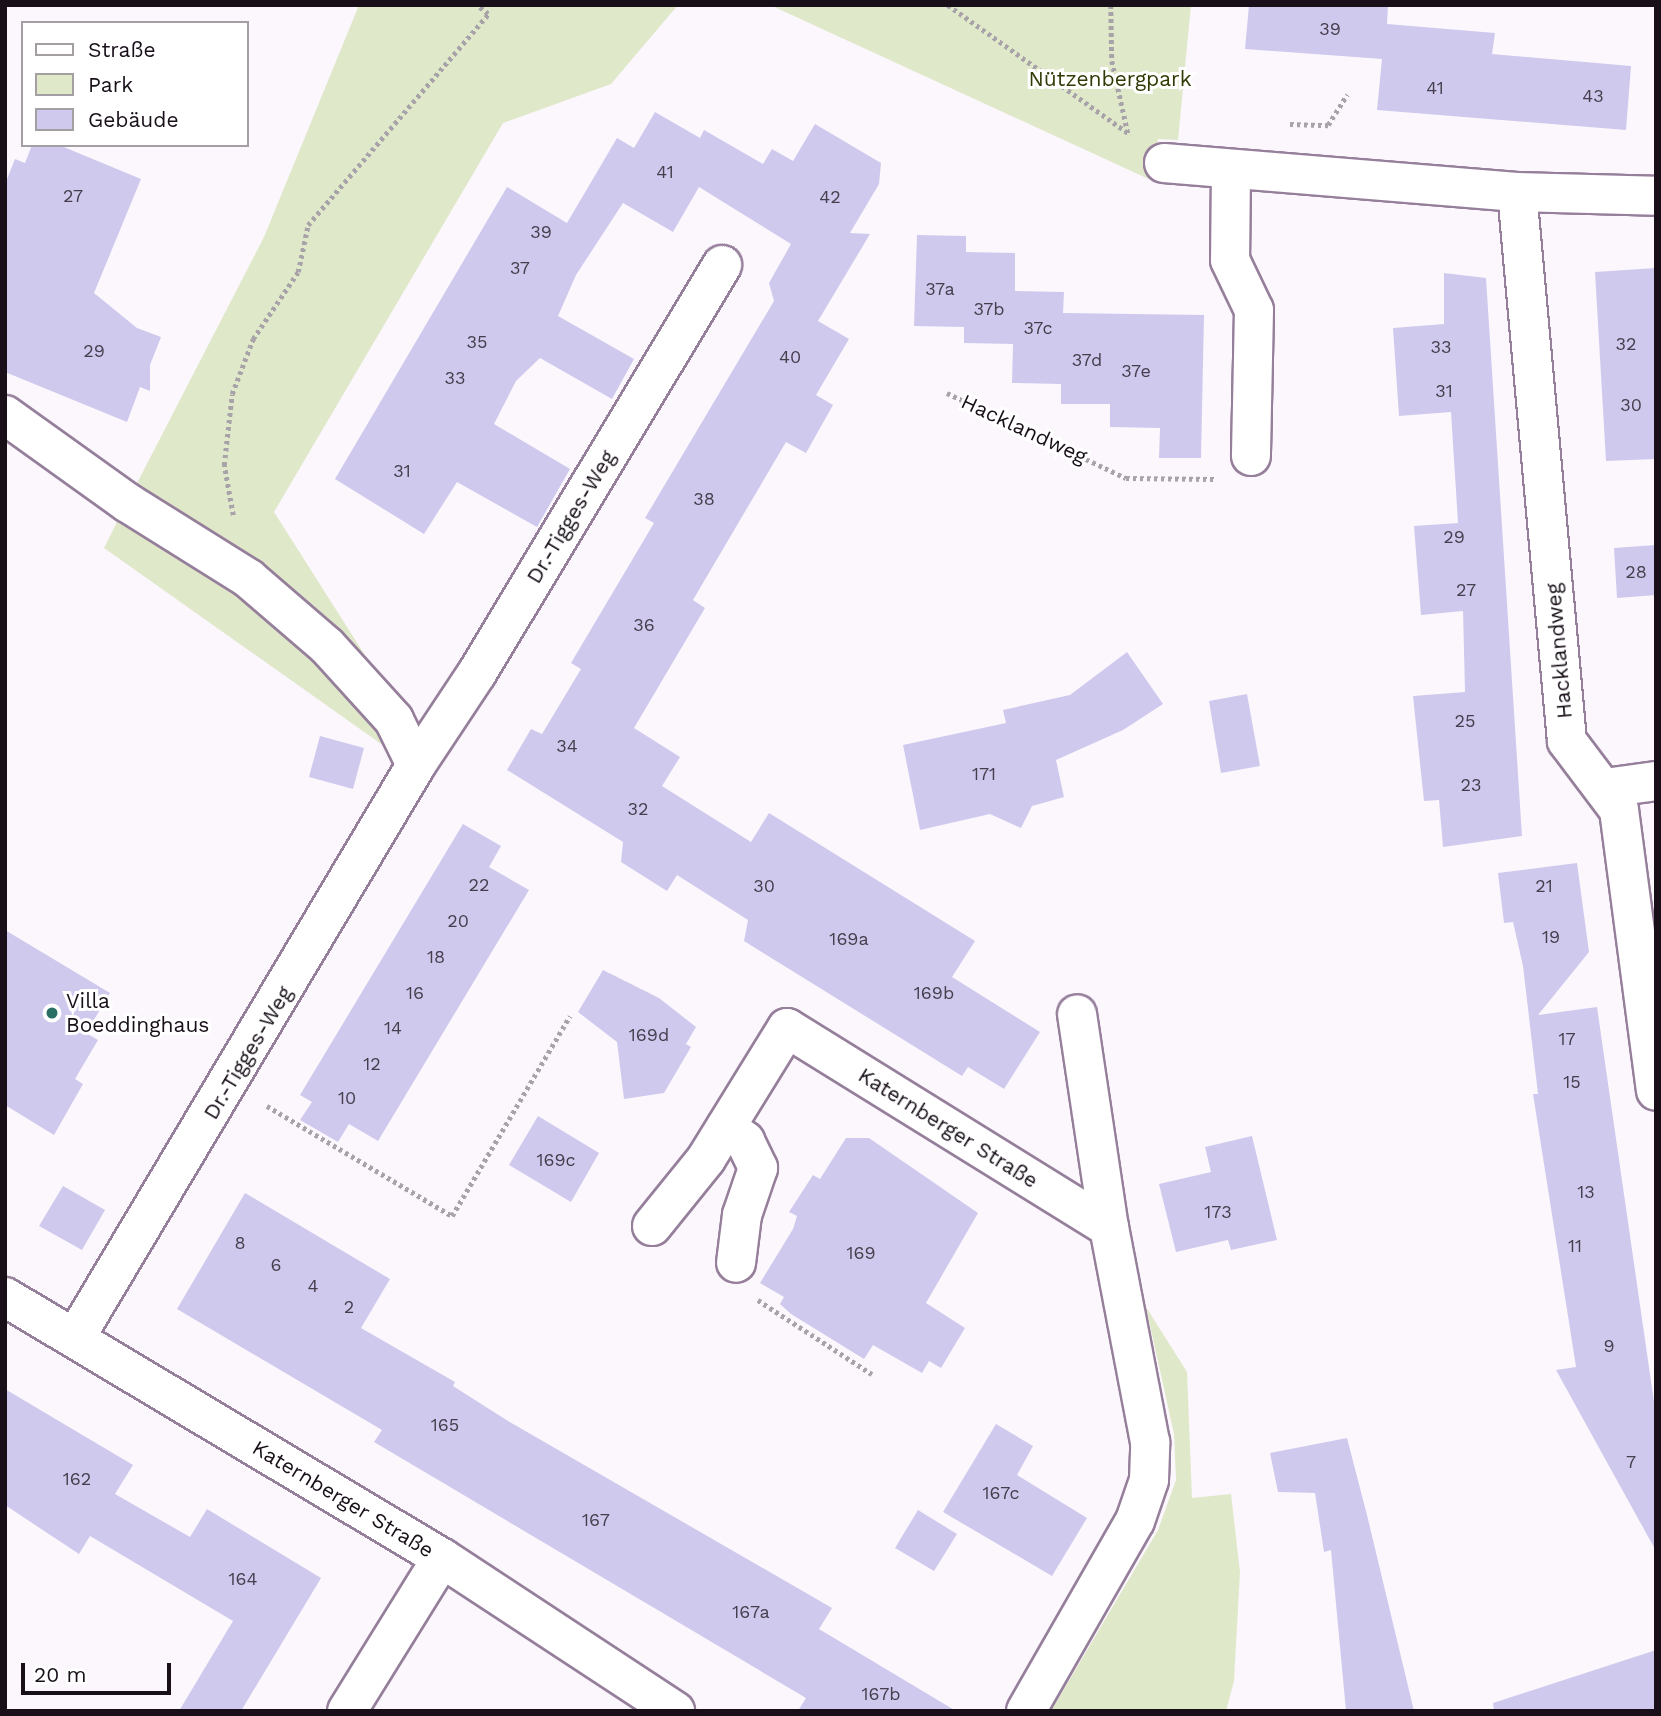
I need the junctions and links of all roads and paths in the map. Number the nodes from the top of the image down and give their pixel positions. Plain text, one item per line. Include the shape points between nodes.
1 (477, 5) edge
2 (948, 5) edge
3 (1111, 5) edge
4 (1129, 133) junction
5 (1164, 163) joint
6 (1231, 170) junction
7 (1517, 192) junction
8 (1656, 196) edge
9 (722, 265) dead end
10 (947, 393) dead end
11 (5, 415) edge
12 (1251, 456) joint
13 (258, 588) junction
14 (416, 765) junction
15 (1656, 781) edge
16 (1605, 788) junction
17 (1077, 1014) dead end
18 (570, 1016) dead end
19 (230, 1084) junction
20 (1656, 1091) edge
21 (726, 1127) junction
22 (652, 1226) dead end
23 (1109, 1228) junction
24 (736, 1264) joint
25 (5, 1297) edge
26 (75, 1338) junction
27 (872, 1374) dead end
28 (442, 1558) junction
29 (347, 1711) edge
30 (675, 1711) edge
31 (1026, 1711) edge

1 - 13 path via 488,14 308,225 298,272 254,338 239,376 225,431 224,465 241,549
2 - 4 path
3 - 4 path via 1112,61
4 - 5 path
5 - 6 street
6 - 7 street
6 - 12 street via 1230,260 1254,310
7 - 8 street
7 - 16 street, Hacklandweg via 1567,741
9 - 14 street, Dr.-Tigges-Weg via 477,673
10 - 12 path, Hacklandweg via 1126,478 1244,480
11 - 13 street
13 - 14 street via 327,646 394,720
14 - 19 street, Dr.-Tigges-Weg
15 - 16 street
16 - 20 street, Hacklandweg via 1619,810
17 - 23 street
18 - 19 path via 452,1216
19 - 26 street, Dr.-Tigges-Weg
21 - 22 street
21 - 23 street, Katernberger Straße via 787,1028
21 - 24 street via 745,1141 758,1168 741,1214
23 - 31 street via 1150,1442 1149,1480 1135,1521
24 - 27 path via 754,1297
25 - 26 street, Katernberger Straße
26 - 28 street, Katernberger Straße
28 - 29 street
28 - 30 street, Katernberger Straße

